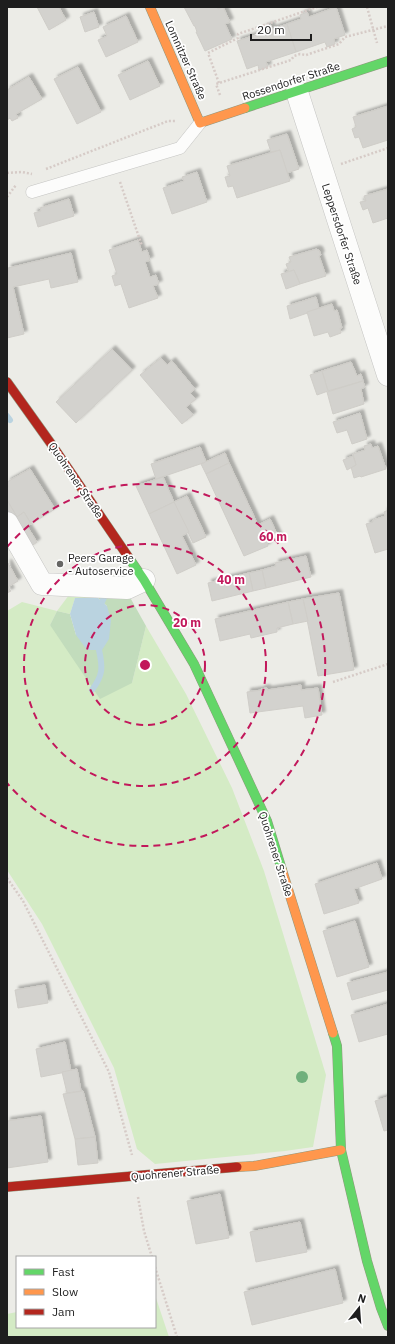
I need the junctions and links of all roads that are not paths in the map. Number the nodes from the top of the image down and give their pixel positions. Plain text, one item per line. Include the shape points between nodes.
1 (150, 7) edge
2 (385, 62) edge
3 (297, 92) junction
4 (200, 123) junction
5 (32, 192) dead end
6 (384, 352) edge
7 (388, 376) edge
8 (7, 382) edge
9 (7, 523) edge
10 (144, 580) junction
11 (341, 1150) junction
12 (7, 1187) edge
13 (388, 1326) edge

1 - 4 street, Lomnitzer Straße
2 - 3 street, Rossendorfer Straße
3 - 4 street, Rossendorfer Straße
3 - 6 street, Leppersdorfer Straße
4 - 5 lane via 180,148
6 - 7 street, Leppersdorfer Straße
8 - 10 street, Quohrener Straße
9 - 10 street via 42,584 127,588
10 - 11 street, Quohrener Straße via 194,664 267,821 337,1046
11 - 12 street, Quohrener Straße via 254,1166
11 - 13 street, Quohrener Straße via 367,1261

